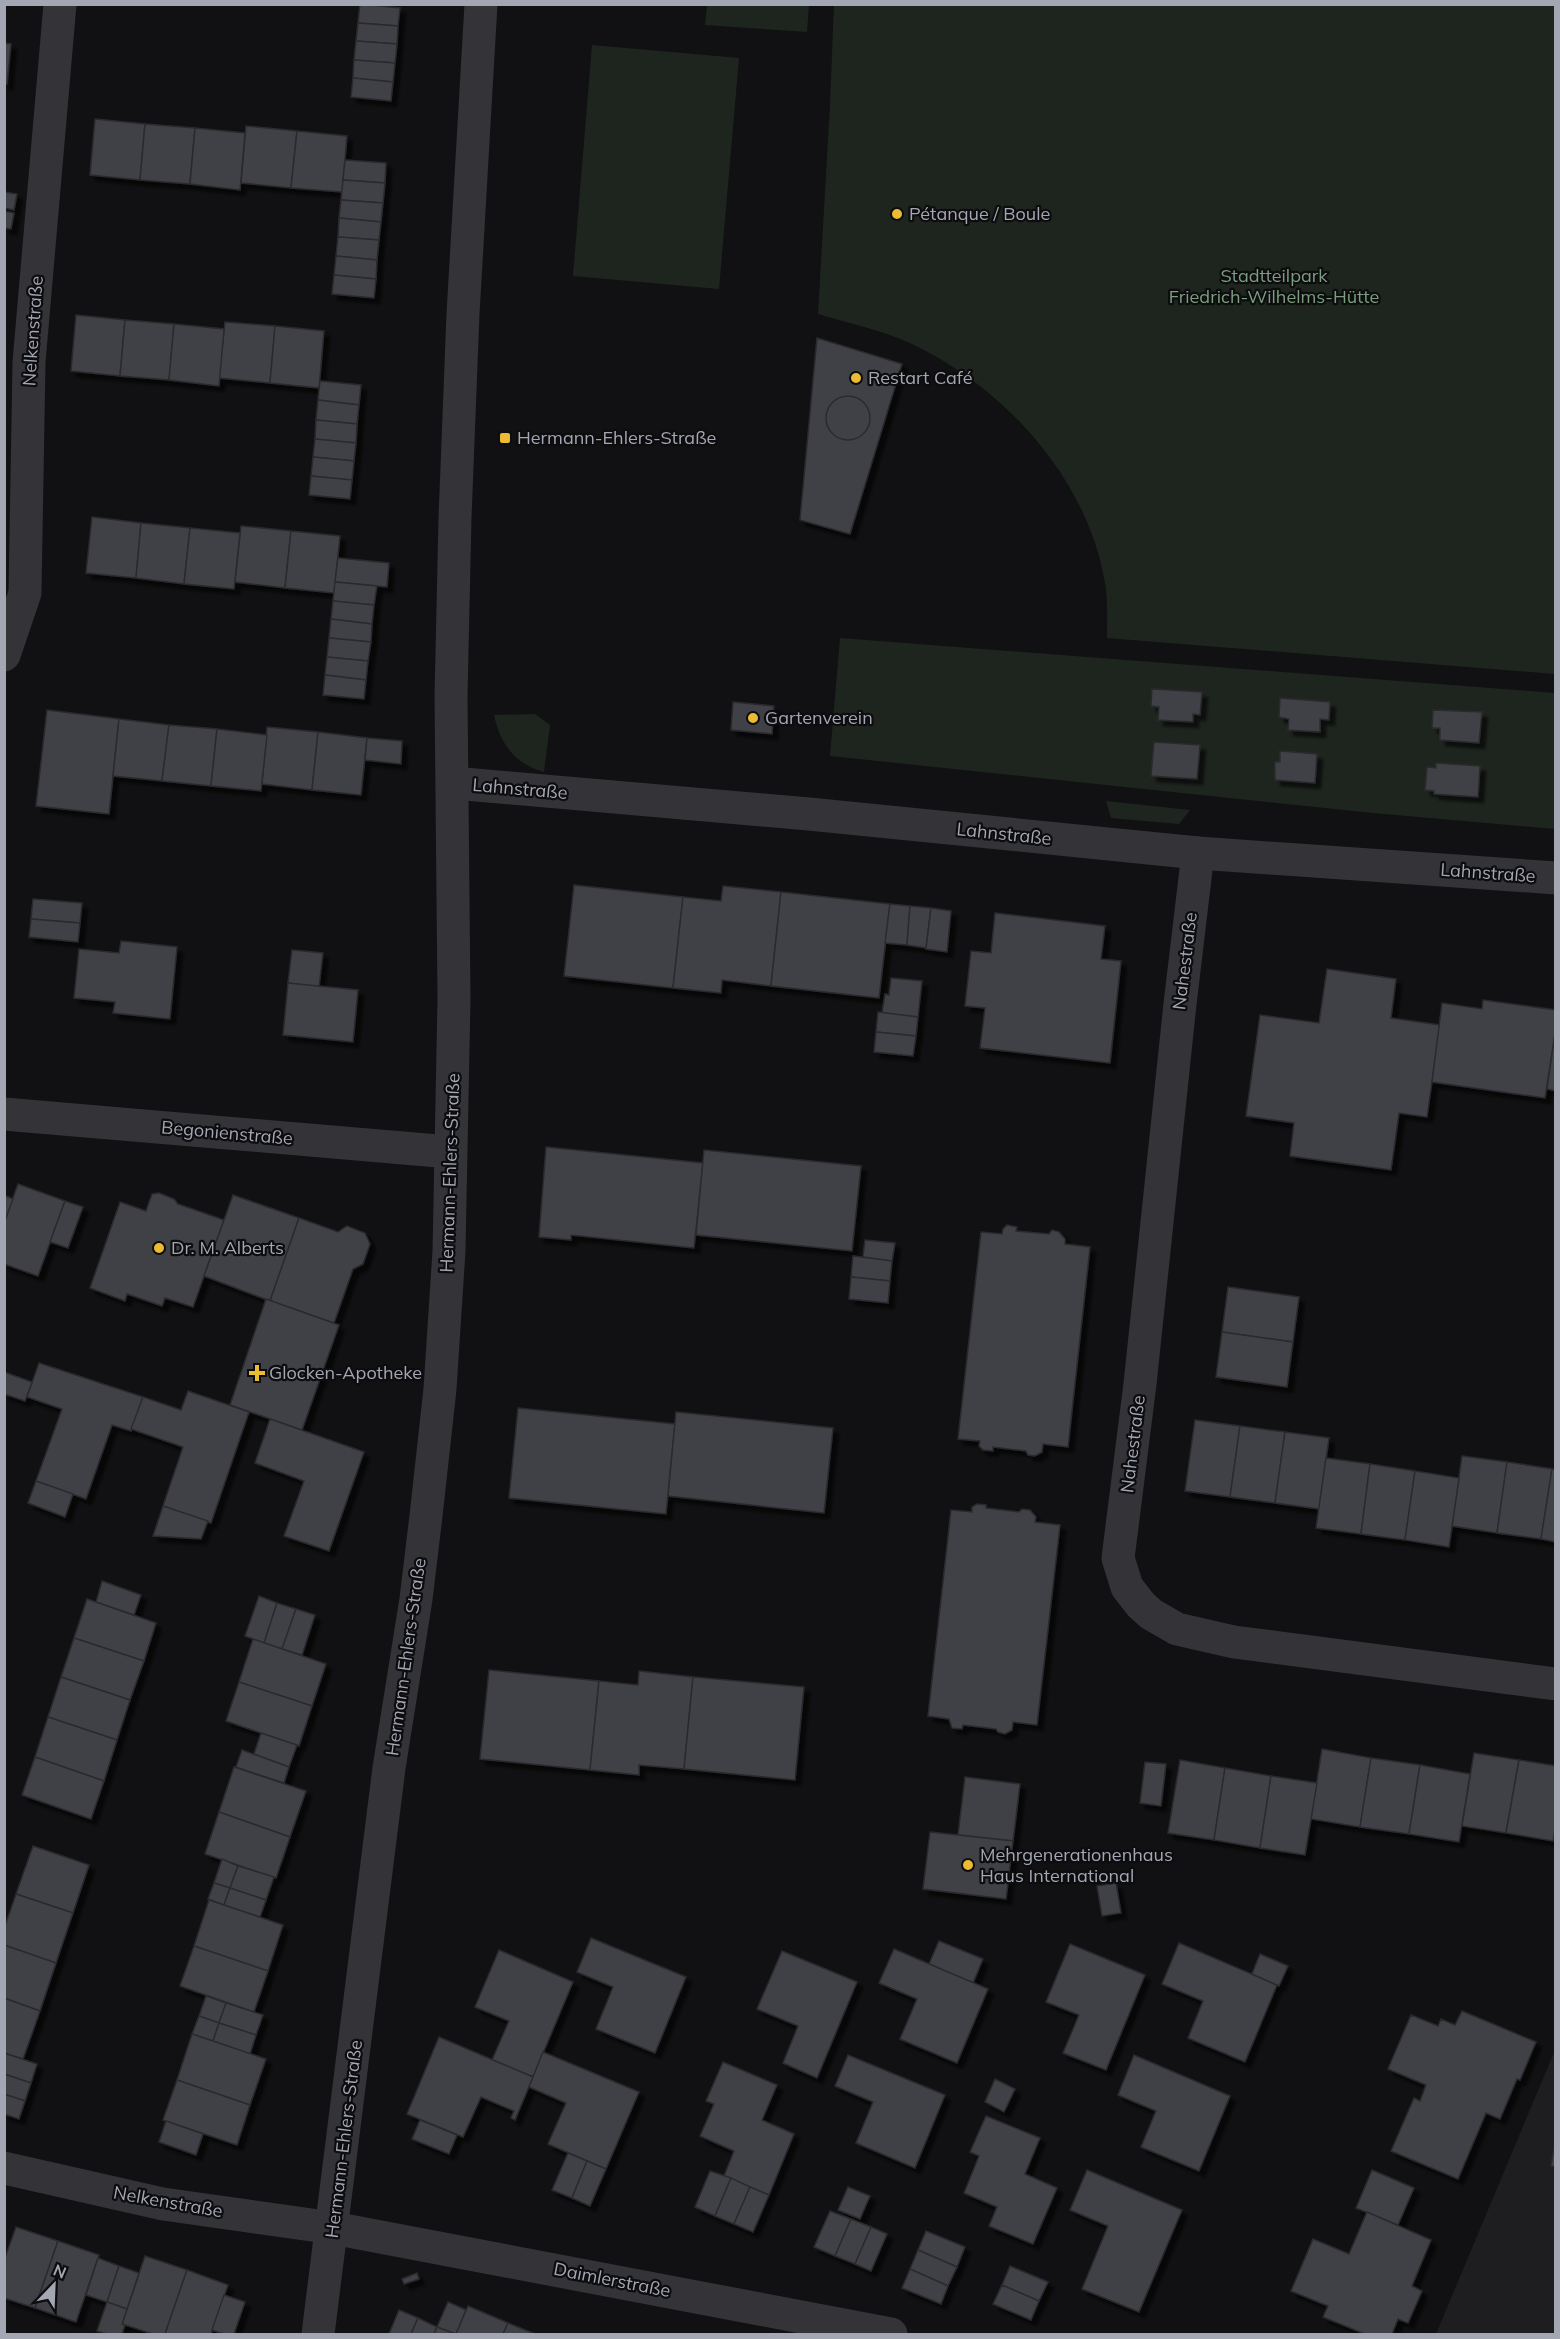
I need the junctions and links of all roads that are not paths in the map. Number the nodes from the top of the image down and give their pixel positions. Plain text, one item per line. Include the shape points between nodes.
1 (60, 4) edge
2 (481, 4) edge
3 (4, 655) edge
4 (453, 783) junction
5 (1198, 853) junction
6 (1556, 878) edge
7 (4, 1113) edge
8 (450, 1152) junction
9 (1556, 1684) edge
10 (4, 2168) edge
11 (333, 2228) junction
12 (318, 2334) edge
13 (891, 2334) edge

1 - 3 street, Nelkenstraße via 29,362 25,593
2 - 4 street, Hermann-Ehlers-Straße via 458,427 451,696
4 - 5 street, Lahnstraße
4 - 8 street, Hermann-Ehlers-Straße
5 - 6 street, Lahnstraße
5 - 9 street, Nahestraße via 1118,1558 1127,1587 1151,1614 1177,1629 1234,1642
7 - 8 street, Begonienstraße
8 - 11 street, Hermann-Ehlers-Straße via 449,1251 440,1389
10 - 11 street, Nelkenstraße via 163,2204
11 - 12 street, Hermann-Ehlers-Straße
11 - 13 street, Daimlerstraße

